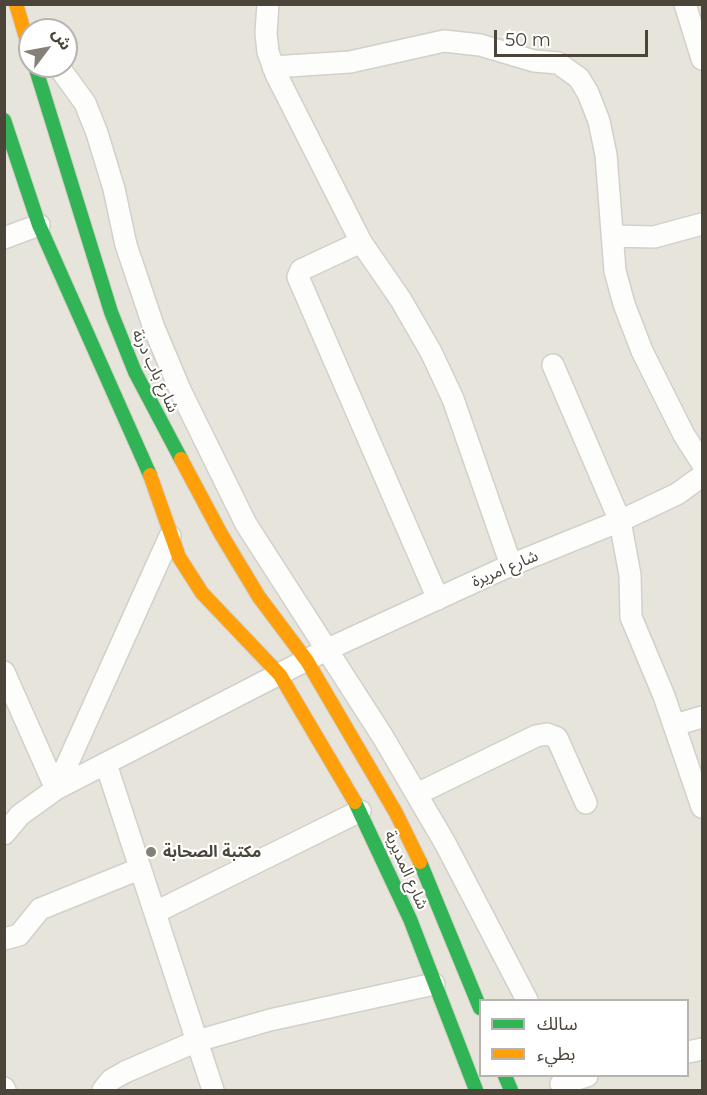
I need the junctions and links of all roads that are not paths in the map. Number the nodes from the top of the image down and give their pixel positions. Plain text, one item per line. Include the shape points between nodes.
1 (268, 4) edge
2 (685, 4) edge
3 (702, 59) edge
4 (273, 67) junction
5 (39, 78) edge
6 (67, 78) edge
7 (4, 120) edge
8 (702, 224) edge
9 (39, 225) junction
10 (612, 236) junction
11 (4, 238) edge
12 (361, 242) junction
13 (553, 365) dead end
14 (702, 463) edge
15 (702, 476) edge
16 (620, 521) junction
17 (170, 536) junction
18 (511, 565) junction
19 (438, 598) junction
20 (326, 650) junction
21 (307, 662) junction
22 (4, 672) edge
23 (280, 675) junction
24 (702, 717) edge
25 (675, 724) junction
26 (106, 764) junction
27 (56, 789) junction
28 (417, 794) junction
29 (586, 803) dead end
30 (702, 807) edge
31 (360, 811) junction
32 (4, 834) edge
33 (139, 869) junction
34 (156, 912) junction
35 (4, 939) edge
36 (434, 984) junction
37 (526, 999) edge
38 (479, 1006) edge
39 (197, 1041) junction
40 (583, 1077) edge
41 (560, 1083) edge
42 (103, 1090) edge
43 (213, 1090) edge
44 (476, 1090) edge

1 - 4 street via 266,33
2 - 3 street
4 - 10 street via 350,62 444,41 558,63 579,78 599,121 606,155
4 - 12 street
5 - 21 main road, شارع باب درنة via 111,312 135,372 221,534 259,597
6 - 20 street via 85,103 97,133 126,245 181,393 246,524
7 - 9 main road
8 - 10 street via 654,237
9 - 11 street
9 - 17 main road via 156,488
10 - 14 street via 615,271 642,351
12 - 18 street via 401,300 453,399
12 - 19 street via 301,270 298,277
13 - 16 street
15 - 16 street, شارع امريرة via 677,494
16 - 18 street, شارع امريرة
16 - 25 street via 630,575 631,617
17 - 23 main road via 202,593
17 - 27 street
18 - 19 street, شارع امريرة
19 - 20 street, شارع امريرة
20 - 21 street, شارع امريرة
20 - 28 street
21 - 23 street, شارع امريرة
21 - 38 main road, شارع المديرية via 396,813 430,884
22 - 27 street
23 - 26 street, شارع امريرة
23 - 31 main road, شارع المديرية
24 - 25 street
25 - 30 street
26 - 27 street, شارع امريرة
26 - 33 street
27 - 32 street, شارع امريرة via 20,815
28 - 29 street via 547,734 557,738
28 - 37 street
31 - 34 street
31 - 36 main road, شارع المديرية via 410,919
33 - 34 street
33 - 35 street via 40,909 19,935
34 - 39 street
36 - 39 street via 270,1020
36 - 44 main road, شارع المديرية
39 - 42 street via 124,1072
39 - 43 street
40 - 41 street

